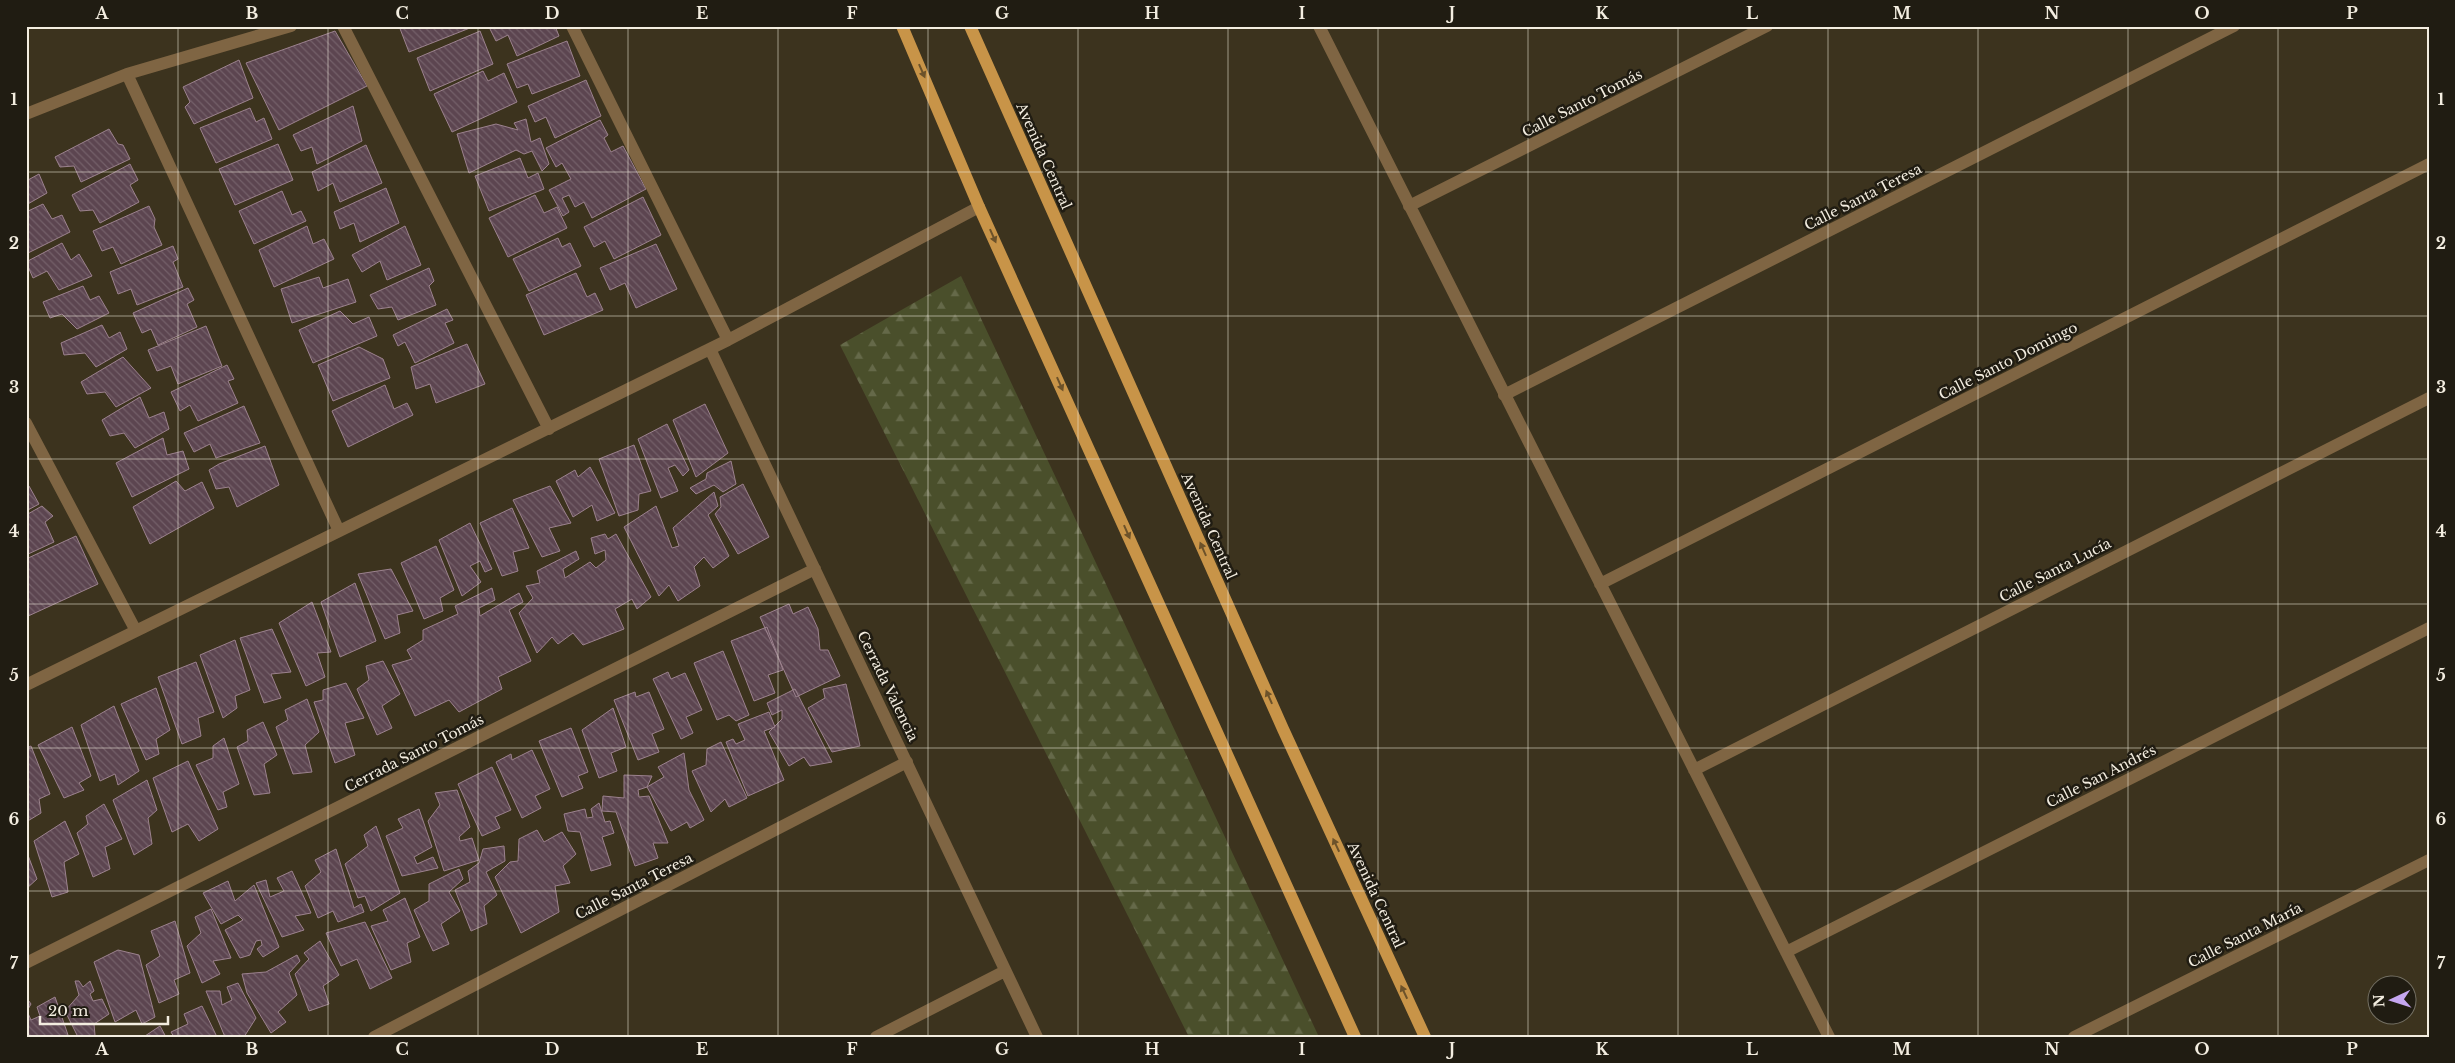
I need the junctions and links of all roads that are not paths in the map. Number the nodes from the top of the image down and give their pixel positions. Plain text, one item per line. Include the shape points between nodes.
1 (291, 26) edge
2 (343, 26) edge
3 (572, 26) edge
4 (902, 26) edge
5 (970, 26) edge
6 (1319, 26) edge
7 (1767, 26) edge
8 (2234, 26) edge
9 (127, 74) junction
10 (26, 114) edge
11 (2429, 164) edge
12 (1409, 206) junction
13 (979, 207) junction
14 (728, 340) junction
15 (710, 349) junction
16 (1504, 395) junction
17 (2429, 398) edge
18 (26, 423) edge
19 (548, 428) junction
20 (339, 531) junction
21 (815, 568) junction
22 (1600, 584) junction
23 (2429, 628) edge
24 (136, 631) junction
25 (26, 684) edge
26 (908, 762) junction
27 (1694, 770) junction
28 (2429, 860) edge
29 (1786, 952) junction
30 (26, 963) edge
31 (1005, 971) junction
32 (374, 1037) edge
33 (876, 1037) edge
34 (1037, 1037) edge
35 (1355, 1037) edge
36 (1425, 1037) edge
37 (1829, 1037) edge
38 (2074, 1037) edge

1 - 9 street
2 - 19 street
3 - 14 street
4 -> 13 main road
36 -> 5 main road, Avenida Central via 1283,729
6 - 12 street
7 - 12 street, Calle Santo Tomás
8 - 16 street, Calle Santa Teresa
9 - 10 street
9 - 20 street
11 - 22 street, Calle Santo Domingo
12 - 16 street
13 - 14 street
13 -> 35 main road
14 - 15 street
15 - 19 street
15 - 21 street, Cerrada Valencia
16 - 22 street
17 - 27 street, Calle Santa Lucía
18 - 24 street
19 - 20 street
20 - 24 street
21 - 26 street, Cerrada Valencia
21 - 30 street, Cerrada Santo Tomás
22 - 27 street
23 - 29 street, Calle San Andrés
24 - 25 street
26 - 31 street, Cerrada Valencia
26 - 32 street, Calle Santa Teresa
27 - 29 street
28 - 38 street, Calle Santa María
29 - 37 street
31 - 33 street
31 - 34 street, Cerrada Valencia

